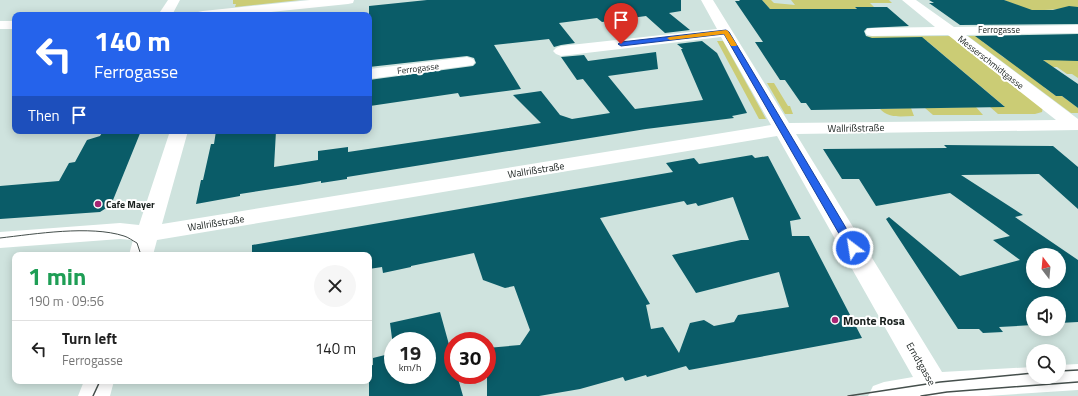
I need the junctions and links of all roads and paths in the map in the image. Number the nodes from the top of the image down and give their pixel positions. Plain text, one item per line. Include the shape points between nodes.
1 (174, 0) edge
2 (348, 0) edge
3 (708, 0) edge
4 (908, 0) edge
5 (218, 1) dead end
6 (167, 12) edge
7 (215, 12) edge
8 (230, 12) edge
9 (0, 25) edge
10 (12, 25) edge
11 (1078, 29) edge
12 (950, 30) junction
13 (726, 32) junction
14 (872, 32) dead end
15 (561, 51) dead end
16 (467, 62) dead end
17 (372, 74) edge
18 (1074, 125) joint
19 (783, 129) junction
20 (178, 134) edge
21 (0, 240) edge
22 (144, 245) edge
23 (1078, 377) edge
24 (98, 384) edge
25 (937, 391) edge
26 (94, 396) edge
27 (884, 396) edge

1 - 6 street
2 - 8 street
3 - 13 street, Erndtgasse
4 - 12 street, Messerschmidtgasse
5 - 7 street
9 - 10 street
11 - 12 street, Ferrogasse
12 - 14 street, Ferrogasse
12 - 18 street, Messerschmidtgasse
13 - 15 street
13 - 19 street, Erndtgasse
16 - 17 street, Ferrogasse
18 - 19 street, Wallrißstraße
19 - 22 street, Wallrißstraße
19 - 25 street, Erndtgasse
20 - 22 street
21 - 22 street, Wallrißstraße via 120,231
23 - 25 street
24 - 26 street
25 - 27 street

